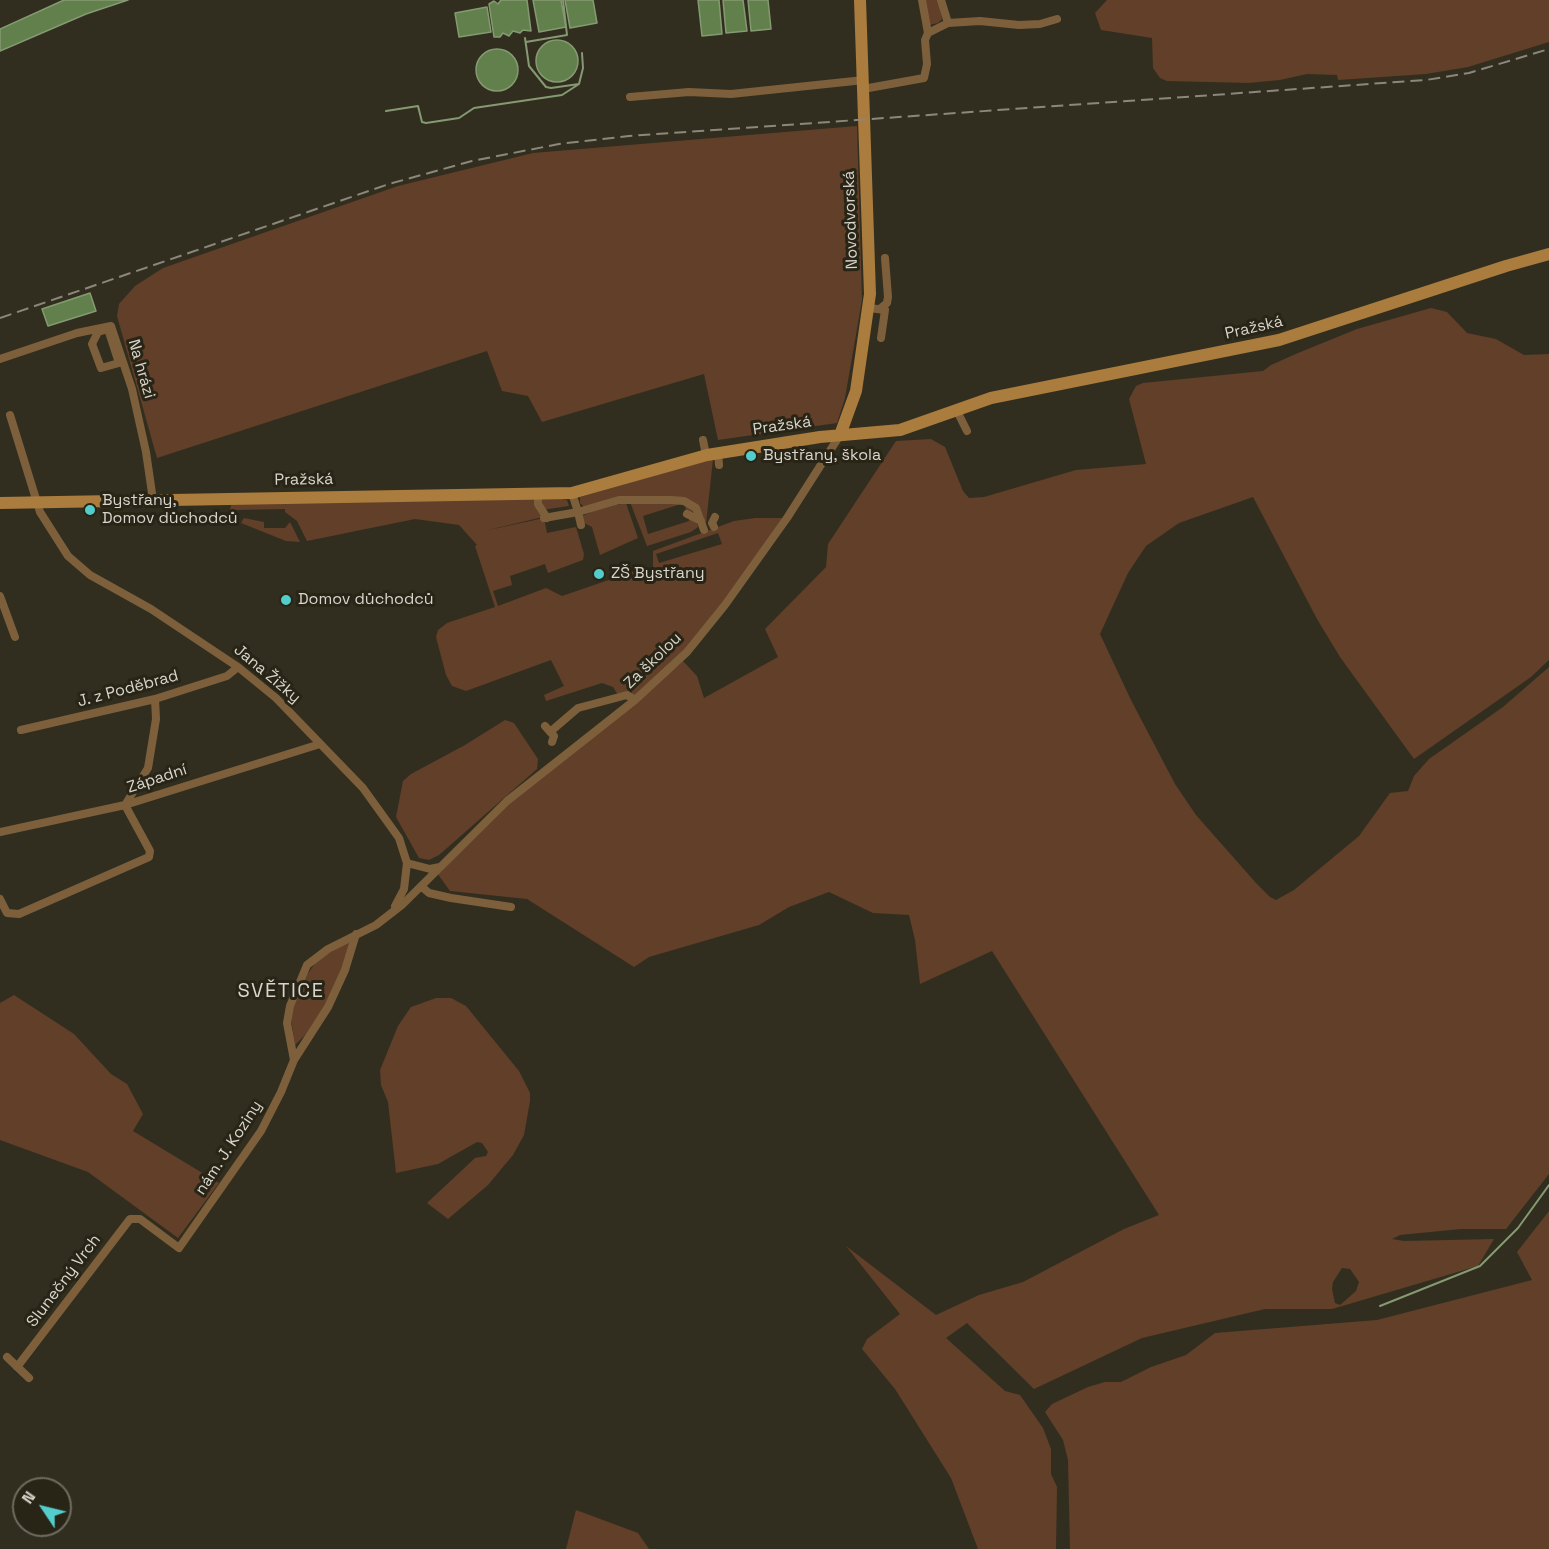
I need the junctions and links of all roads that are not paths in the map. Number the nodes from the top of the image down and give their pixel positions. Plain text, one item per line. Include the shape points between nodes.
1 (860, 0) edge
2 (922, 0) edge
3 (941, 0) edge
4 (1057, 19) dead end
5 (948, 23) junction
6 (928, 33) junction
7 (863, 85) junction
8 (630, 97) dead end
9 (1549, 254) edge
10 (885, 258) dead end
11 (875, 308) junction
12 (103, 328) junction
13 (881, 338) dead end
14 (0, 359) edge
15 (956, 409) junction
16 (10, 415) dead end
17 (967, 431) dead end
18 (840, 435) junction
19 (703, 440) dead end
20 (714, 457) junction
21 (572, 493) junction
22 (538, 494) junction
23 (153, 500) junction
24 (36, 502) junction
25 (0, 503) edge
26 (578, 512) junction
27 (687, 514) dead end
28 (715, 516) dead end
29 (701, 521) junction
30 (581, 525) dead end
31 (714, 527) dead end
32 (704, 530) dead end
33 (0, 596) edge
34 (15, 637) dead end
35 (238, 667) junction
36 (155, 699) junction
37 (635, 700) junction
38 (21, 730) dead end
39 (552, 742) dead end
40 (320, 744) junction
41 (125, 805) junction
42 (0, 832) edge
43 (408, 863) junction
44 (440, 867) junction
45 (422, 887) junction
46 (0, 898) edge
47 (511, 907) dead end
48 (388, 916) junction
49 (356, 934) junction
50 (294, 1060) junction
51 (137, 1218) joint
52 (7, 1357) dead end
53 (17, 1367) junction
54 (29, 1378) dead end

1 - 7 street, Novodvorská
2 - 6 street
3 - 5 street
4 - 5 street via 1040,24
5 - 6 street
6 - 7 street via 924,78
7 - 8 street
7 - 11 street, Novodvorská
9 - 15 street, Pražská via 1279,340 991,398
10 - 11 street via 887,303
11 - 13 street via 886,313
11 - 18 street, Novodvorská via 856,391
12 - 12 street via 108,329 119,363 101,368 92,344
12 - 14 street
12 - 23 street, Na hrázi via 107,325 113,329 132,389
15 - 17 street
15 - 18 street, Pražská via 900,430
16 - 24 street, Jana Žižky
18 - 20 street, Pražská
18 - 37 street, Za školou via 725,605 687,652
19 - 20 street
20 - 21 street, Pražská
21 - 22 street, Pražská
21 - 26 street
22 - 23 street, Pražská
22 - 26 street via 546,518
23 - 24 street, Pražská
24 - 25 street, Pražská
24 - 35 street, Jana Žižky via 55,538 79,567 152,609
26 - 29 street via 619,500 684,501 696,508
26 - 30 street
27 - 29 street
28 - 31 street
29 - 32 street
33 - 34 street
35 - 36 street, J. z Poděbrad via 226,676
35 - 40 street, Jana Žižky via 276,698
36 - 38 street, J. z Poděbrad
36 - 41 street via 156,719 148,768
37 - 39 street via 627,695 578,708 548,729 555,738
37 - 44 street, Za školou via 507,801
40 - 41 street, Západní
40 - 43 street, Jana Žižky via 370,797 399,838
41 - 42 street, Západní
41 - 46 street via 150,851 149,856 19,914 7,913
43 - 44 street via 430,869
43 - 48 street via 404,889
44 - 45 street, Za školou
45 - 47 street via 450,898
45 - 48 street, Za školou
48 - 49 street
49 - 50 street, nám. J. Koziny via 328,1007
49 - 50 street via 307,965 287,1023
50 - 51 street, nám. J. Koziny via 266,1124 179,1248
51 - 53 street, Slunečný Vrch via 126,1224
52 - 53 street
53 - 54 street

